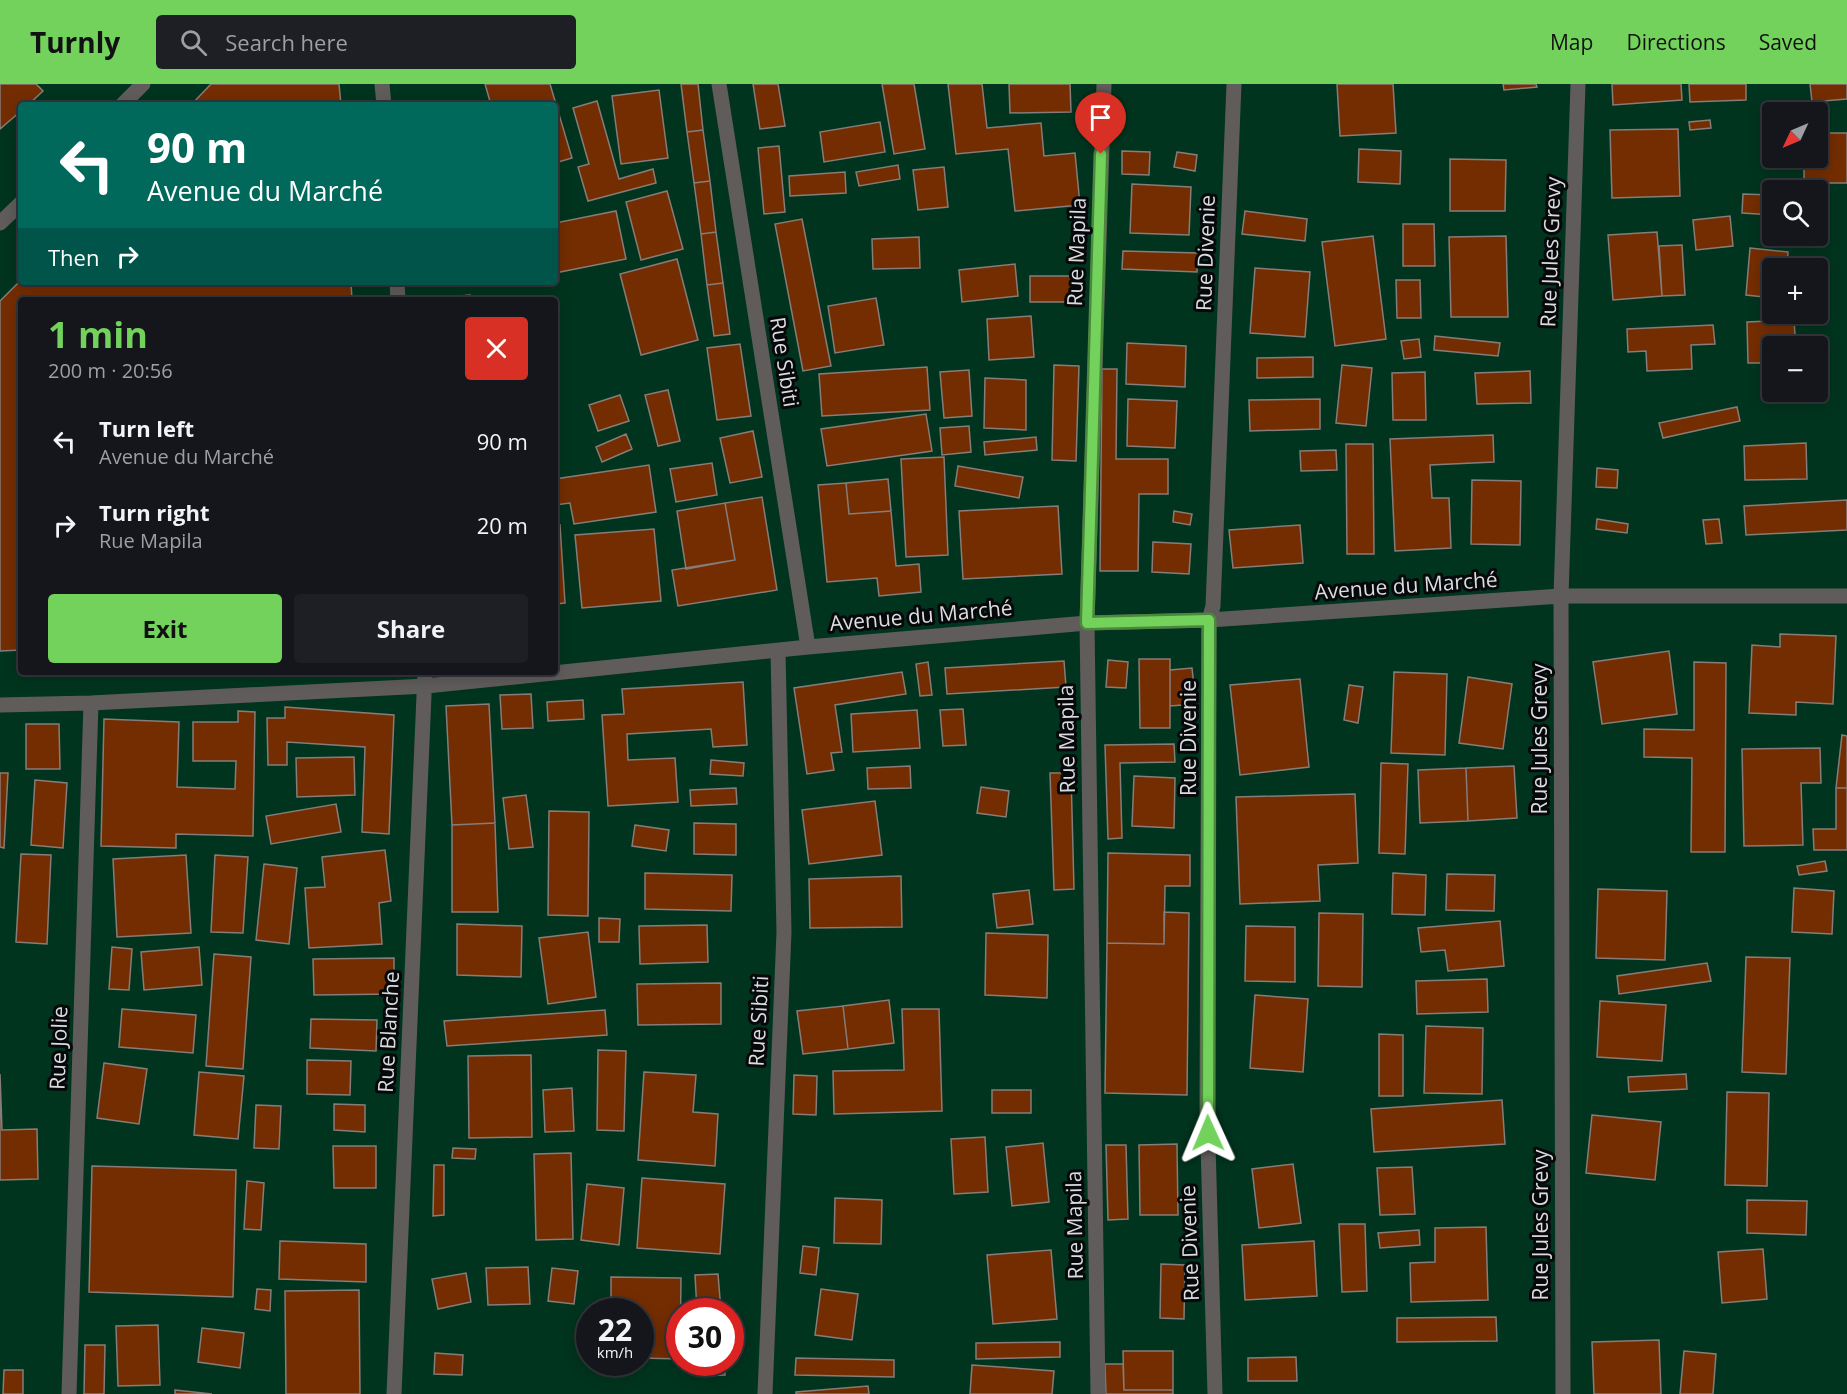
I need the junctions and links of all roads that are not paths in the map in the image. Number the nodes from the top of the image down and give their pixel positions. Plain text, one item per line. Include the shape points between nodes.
1 (143, 84) edge
2 (382, 84) edge
3 (719, 84) edge
4 (1104, 84) edge
5 (1234, 84) edge
6 (1578, 84) edge
7 (125, 102) edge
8 (384, 102) edge
9 (18, 206) edge
10 (0, 223) edge
11 (1561, 596) junction
12 (1847, 596) edge
13 (1209, 620) junction
14 (1087, 623) junction
15 (808, 647) junction
16 (778, 651) junction
17 (558, 668) edge
18 (475, 675) edge
19 (425, 679) edge
20 (91, 703) junction
21 (0, 705) edge
22 (69, 1394) edge
23 (394, 1394) edge
24 (765, 1394) edge
25 (1098, 1394) edge
26 (1215, 1394) edge
27 (1563, 1394) edge

1 - 7 street
2 - 8 street
3 - 15 street, Rue Sibiti
4 - 14 street, Rue Mapila
5 - 13 street, Rue Divenie via 1213,606
6 - 11 street, Rue Jules Grevy
9 - 10 street
11 - 12 street, Avenue du Marché
11 - 13 street, Avenue du Marché
11 - 27 street, Rue Jules Grevy
13 - 14 street, Avenue du Marché
13 - 26 street, Rue Divenie via 1207,1109
14 - 15 street, Avenue du Marché
14 - 25 street, Rue Mapila
15 - 16 street, Avenue du Marché
16 - 17 street, Avenue du Marché
16 - 24 street, Rue Sibiti via 784,932
18 - 19 street, Avenue du Marché
19 - 20 street, Avenue du Marché
19 - 23 street, Rue Blanche
20 - 21 street, Avenue du Marché
20 - 22 street, Rue Jolie

